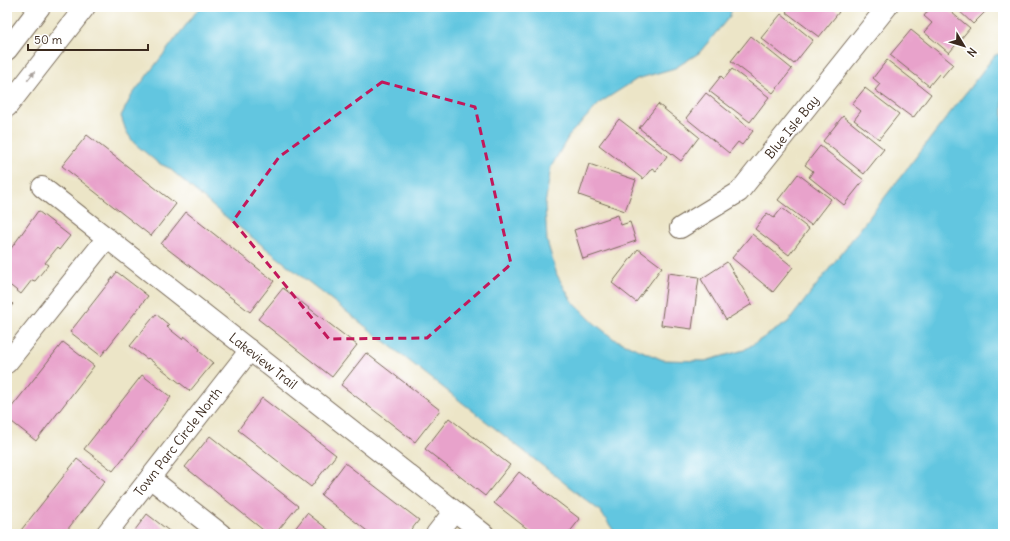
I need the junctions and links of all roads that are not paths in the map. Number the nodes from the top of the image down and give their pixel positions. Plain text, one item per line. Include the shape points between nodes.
1 (40, 7) edge
2 (85, 7) edge
3 (887, 7) edge
4 (7, 50) edge
5 (7, 107) edge
6 (42, 187) dead end
7 (680, 228) dead end
8 (107, 238) junction
9 (250, 350) junction
10 (7, 364) edge
11 (150, 478) junction
12 (454, 511) junction
13 (106, 534) edge
14 (221, 534) edge
15 (436, 534) edge
16 (484, 534) edge

1 - 4 street
5 -> 2 street
3 - 7 street, Blue Isle Bay via 739,192
6 - 8 street, Lakeview Trail
8 - 9 street, Lakeview Trail
8 - 10 street
9 - 11 street, Town Parc Circle North
9 - 12 street, Lakeview Trail
11 - 13 street, Town Parc Circle North
11 - 14 street
12 - 15 street
12 - 16 street, Lakeview Trail

